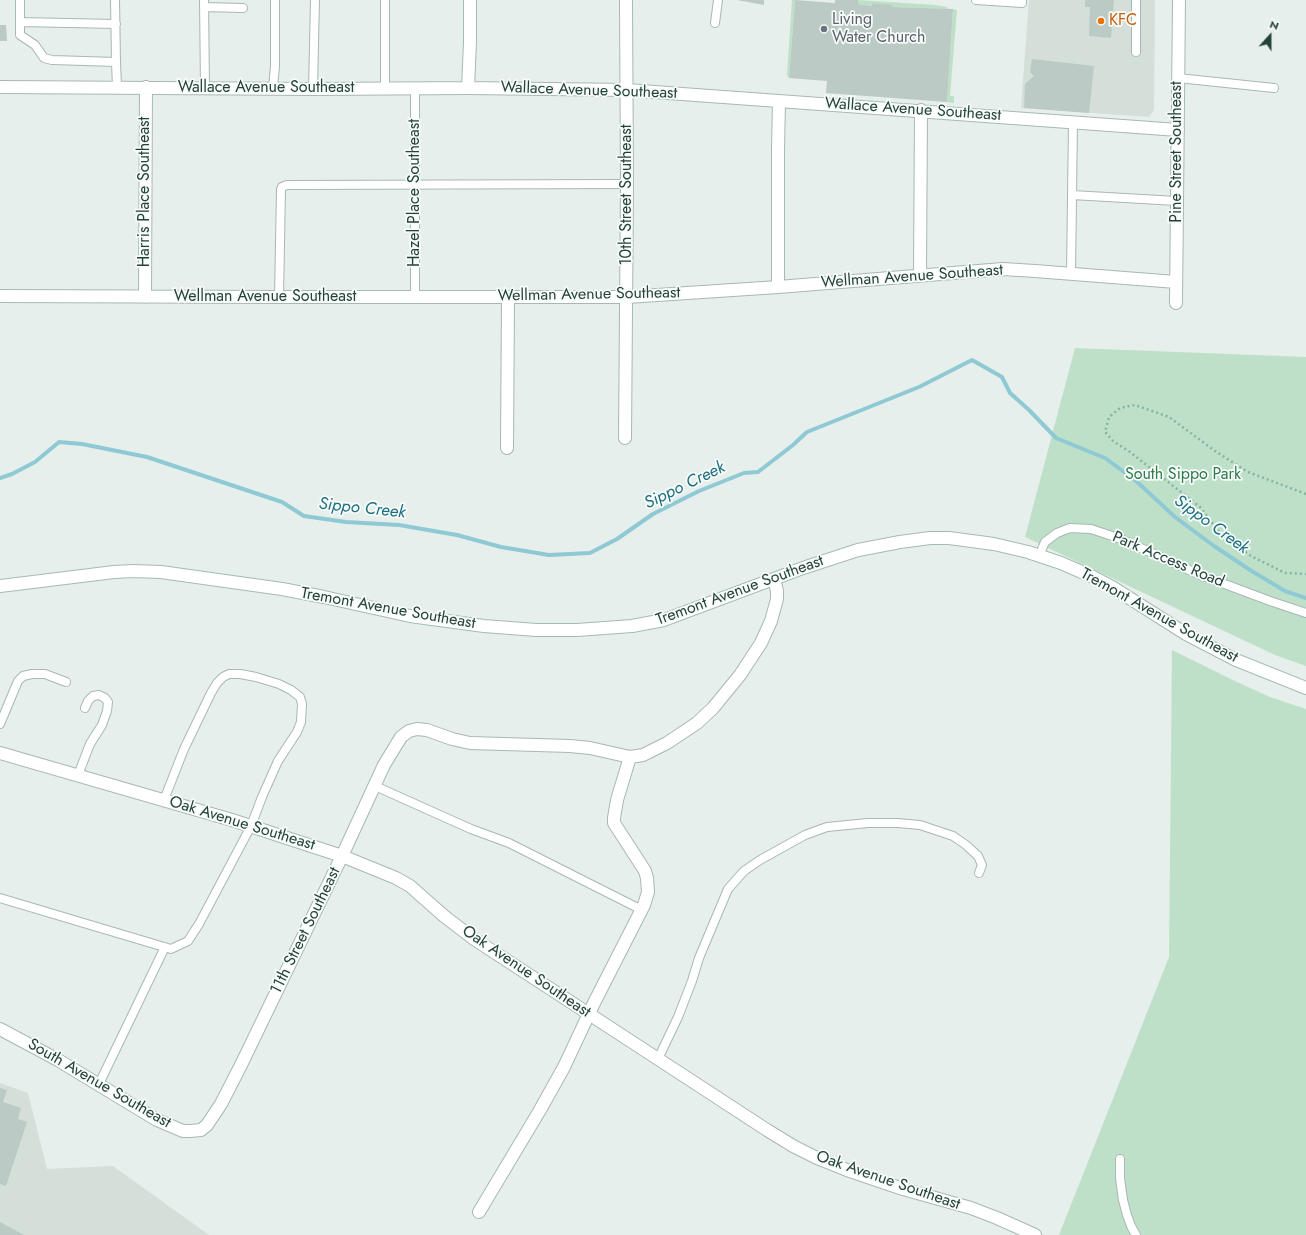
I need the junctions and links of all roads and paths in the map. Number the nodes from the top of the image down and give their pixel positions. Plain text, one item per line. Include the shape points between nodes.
1 (20, 0) edge
2 (115, 0) edge
3 (275, 0) edge
4 (315, 0) edge
5 (385, 0) edge
6 (470, 0) edge
7 (626, 0) edge
8 (718, 0) edge
9 (976, 0) edge
10 (1022, 0) edge
11 (1136, 0) edge
12 (1179, 0) edge
13 (204, 3) edge
14 (243, 8) dead end
15 (20, 22) junction
16 (715, 22) dead end
17 (116, 24) junction
18 (1136, 52) dead end
19 (116, 62) junction
20 (1178, 78) junction
21 (0, 87) edge
22 (117, 87) junction
23 (146, 88) junction
24 (205, 88) junction
25 (273, 88) junction
26 (385, 88) junction
27 (416, 88) junction
28 (468, 88) junction
29 (1274, 88) dead end
30 (313, 89) junction
31 (627, 90) junction
32 (779, 101) junction
33 (921, 110) junction
34 (1073, 122) junction
35 (1178, 130) junction
36 (627, 184) junction
37 (415, 185) junction
38 (1072, 195) junction
39 (1177, 201) junction
40 (1071, 273) junction
41 (920, 276) junction
42 (1176, 282) junction
43 (778, 287) junction
44 (0, 296) edge
45 (145, 297) junction
46 (415, 297) junction
47 (508, 297) junction
48 (627, 297) junction
49 (279, 298) junction
50 (1176, 303) dead end
51 (625, 438) dead end
52 (507, 448) dead end
53 (1306, 494) edge
54 (1038, 556) junction
55 (1306, 574) edge
56 (774, 579) junction
57 (0, 586) edge
58 (1306, 613) edge
59 (66, 682) dead end
60 (1306, 688) edge
61 (85, 708) dead end
62 (0, 724) edge
63 (0, 753) edge
64 (630, 757) junction
65 (78, 775) junction
66 (375, 786) junction
67 (164, 800) junction
68 (251, 826) junction
69 (342, 856) junction
70 (979, 874) dead end
71 (0, 898) edge
72 (642, 910) junction
73 (165, 947) junction
74 (589, 1014) junction
75 (0, 1029) edge
76 (658, 1059) junction
77 (99, 1084) junction
78 (201, 1130) joint
79 (1120, 1158) dead end
80 (479, 1212) dead end
81 (1034, 1235) edge
82 (1136, 1235) edge

1 - 15 lane
2 - 17 lane
3 - 25 lane
4 - 30 lane
5 - 26 lane
6 - 28 street
7 - 31 street, 10th Street Southeast
8 - 16 lane
9 - 10 lane via 1022,3
11 - 18 lane
12 - 20 street, Pine Street Southeast
13 - 14 lane
13 - 24 lane
15 - 17 lane
15 - 19 lane via 20,35 35,45 44,58
17 - 19 lane
19 - 22 lane
20 - 29 lane
20 - 35 street, Pine Street Southeast
21 - 22 street, Wallace Avenue Southeast
22 - 23 street, Wallace Avenue Southeast
23 - 24 street, Wallace Avenue Southeast
23 - 45 street, Harris Place Southeast
24 - 25 street, Wallace Avenue Southeast
25 - 30 street, Wallace Avenue Southeast
26 - 27 street, Wallace Avenue Southeast
26 - 30 street, Wallace Avenue Southeast
27 - 28 street, Wallace Avenue Southeast
27 - 37 lane, Hazel Place Southeast
28 - 31 street, Wallace Avenue Southeast
31 - 32 street, Wallace Avenue Southeast
31 - 36 street, 10th Street Southeast
32 - 33 street, Wallace Avenue Southeast
32 - 43 street
33 - 34 street, Wallace Avenue Southeast
33 - 41 street
34 - 35 street, Wallace Avenue Southeast
34 - 38 lane
35 - 39 street, Pine Street Southeast
36 - 37 lane
36 - 48 street, 10th Street Southeast
37 - 46 lane, Hazel Place Southeast
37 - 49 lane via 282,187
38 - 39 lane
38 - 40 lane
39 - 42 street, Pine Street Southeast
40 - 41 street, Wellman Avenue Southeast via 1003,269
40 - 42 street, Wellman Avenue Southeast
41 - 43 street, Wellman Avenue Southeast
42 - 50 street, Pine Street Southeast
43 - 48 street, Wellman Avenue Southeast
44 - 45 street, Wellman Avenue Southeast
45 - 49 street, Wellman Avenue Southeast
46 - 47 street, Wellman Avenue Southeast
46 - 49 street, Wellman Avenue Southeast
47 - 48 street, Wellman Avenue Southeast
47 - 52 street
48 - 51 street, 10th Street Southeast
53 - 55 path via 1248,472 1161,414 1134,406 1120,408 1109,417 1105,432 1113,442 1130,452 1200,507 1219,532 1250,556 1285,573
54 - 56 street, Tremont Avenue Southeast via 994,544 930,538 858,550
54 - 58 lane, Park Access Road via 1045,542 1057,533 1070,528 1091,529 1121,539 1198,574
54 - 60 street, Tremont Avenue Southeast via 1091,576 1112,587 1186,634 1236,660
56 - 57 street, Tremont Avenue Southeast via 664,620 632,626 570,630 484,626 425,618 282,589 161,572 114,572
56 - 64 street via 777,599 771,621 761,643 726,693 697,723 683,733 643,755
59 - 62 lane via 45,674 23,676 18,681
61 - 65 lane via 93,696 100,695 108,702 102,725 90,744
63 - 65 street, Oak Avenue Southeast
64 - 66 street, 11th Street Southeast via 570,746 470,743 417,729 401,737
64 - 72 street via 614,823 647,878 648,892
65 - 67 street, Oak Avenue Southeast
66 - 69 street, 11th Street Southeast
66 - 72 lane via 509,843
67 - 68 street, Oak Avenue Southeast
67 - 68 lane via 184,749 217,683 229,674 262,679 285,687 300,697 303,713 297,732 270,777
68 - 69 street, Oak Avenue Southeast
68 - 73 lane via 188,941 171,949
69 - 74 street, Oak Avenue Southeast via 410,886 474,939
69 - 78 street, 11th Street Southeast via 221,1104
70 - 76 lane via 982,865 978,856 952,836 920,825 898,823 827,827 805,835 760,860 744,871 728,889 678,1017
71 - 73 lane
72 - 74 street
73 - 77 lane
74 - 76 street, Oak Avenue Southeast
74 - 80 street via 550,1092
75 - 77 street, South Avenue Southeast
76 - 81 street, Oak Avenue Southeast via 767,1130 817,1158 903,1189 977,1211
77 - 78 street, South Avenue Southeast via 174,1128
79 - 82 lane via 1123,1200

